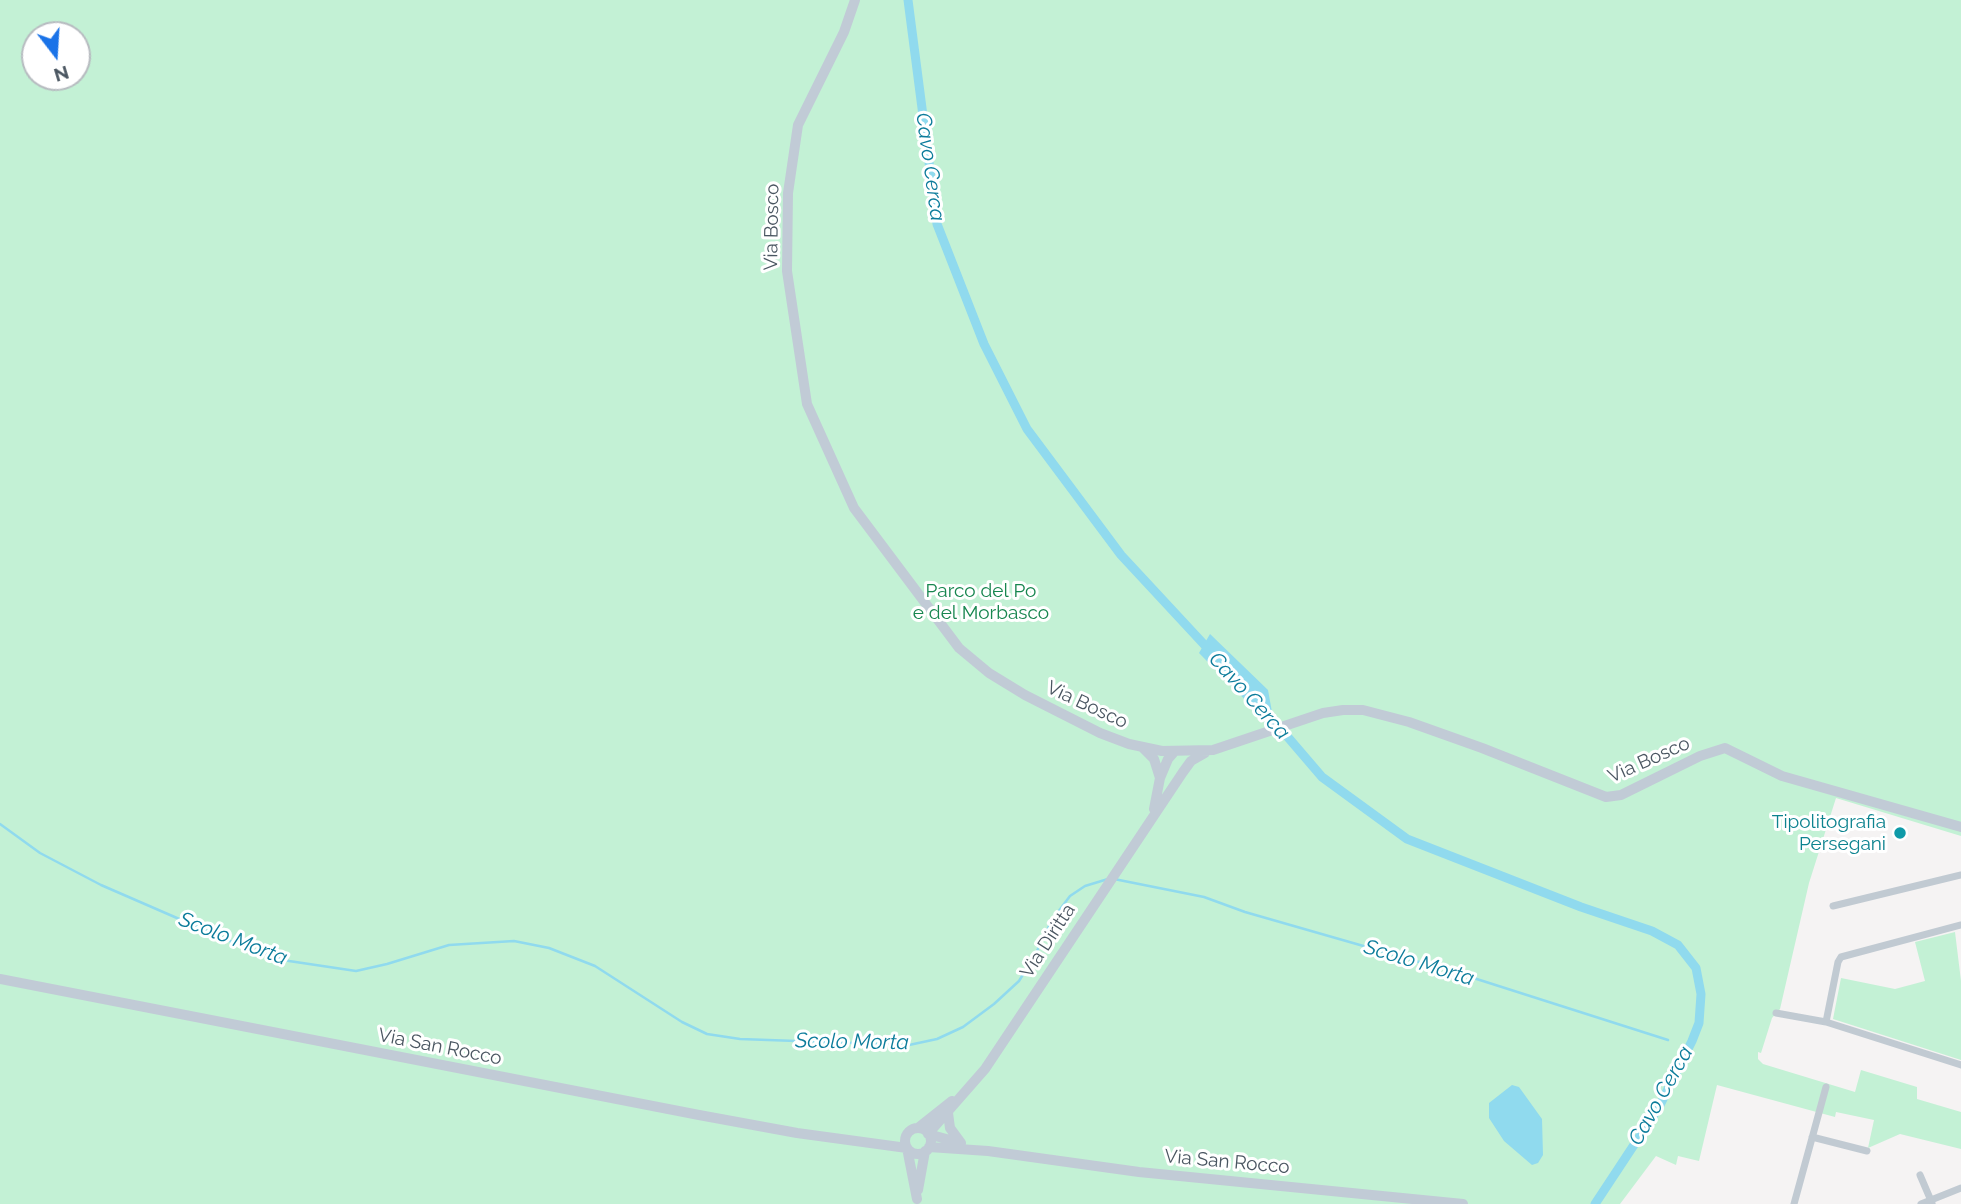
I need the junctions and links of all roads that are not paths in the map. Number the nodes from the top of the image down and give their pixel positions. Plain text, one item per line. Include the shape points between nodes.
1 (855, 0) edge
2 (1142, 747) junction
3 (1213, 750) junction
4 (1175, 751) junction
5 (1183, 772) junction
6 (1160, 778) junction
7 (1151, 818) junction
8 (1961, 827) edge
9 (1961, 875) edge
10 (1833, 906) dead end
11 (1961, 925) edge
12 (0, 979) edge
13 (1776, 1013) dead end
14 (1826, 1023) junction
15 (1961, 1065) edge
16 (974, 1083) junction
17 (1826, 1087) dead end
18 (948, 1112) junction
19 (918, 1128) junction
20 (929, 1134) junction
21 (1812, 1138) junction
22 (906, 1143) junction
23 (961, 1143) junction
24 (927, 1149) junction
25 (988, 1151) junction
26 (1867, 1151) dead end
27 (1920, 1175) dead end
28 (1961, 1188) edge
29 (917, 1201) edge
30 (1932, 1202) edge
31 (1463, 1204) edge
32 (1796, 1204) edge
33 (1921, 1204) edge

1 - 2 street, Via Bosco via 798,125 788,193 788,271 807,404 854,508 959,648 1025,695 1100,733
2 - 4 street, Via Bosco
2 - 6 street via 1154,759
3 - 4 street, Via Bosco
3 - 5 street, Via Diritta via 1197,757
3 - 8 street, Via Bosco via 1297,722 1343,710 1363,710 1482,748 1606,797 1621,796 1725,748 1782,776
4 - 5 street
4 - 6 street, Via Diritta
5 - 7 street, Via Diritta
6 - 7 street, Via Diritta
7 - 16 street, Via Diritta
9 - 10 street
11 - 14 street via 1841,957
12 - 22 street, Via San Rocco via 797,1133
13 - 14 street
14 - 15 street
16 - 18 street, Via Diritta
16 - 19 street, Via Diritta
17 - 21 street
18 - 20 street, Via Diritta
18 - 23 street via 950,1128
19 - 20 street
19 - 22 street via 909,1131
20 - 23 street, Via San Rocco
20 - 24 street
21 - 26 street
21 - 32 street
22 - 24 street via 913,1153
22 - 29 street
23 - 25 street, Via San Rocco
24 - 25 street, Via San Rocco
24 - 29 street
25 - 31 street, Via San Rocco via 1139,1172
27 - 30 street
28 - 30 street
30 - 33 street

